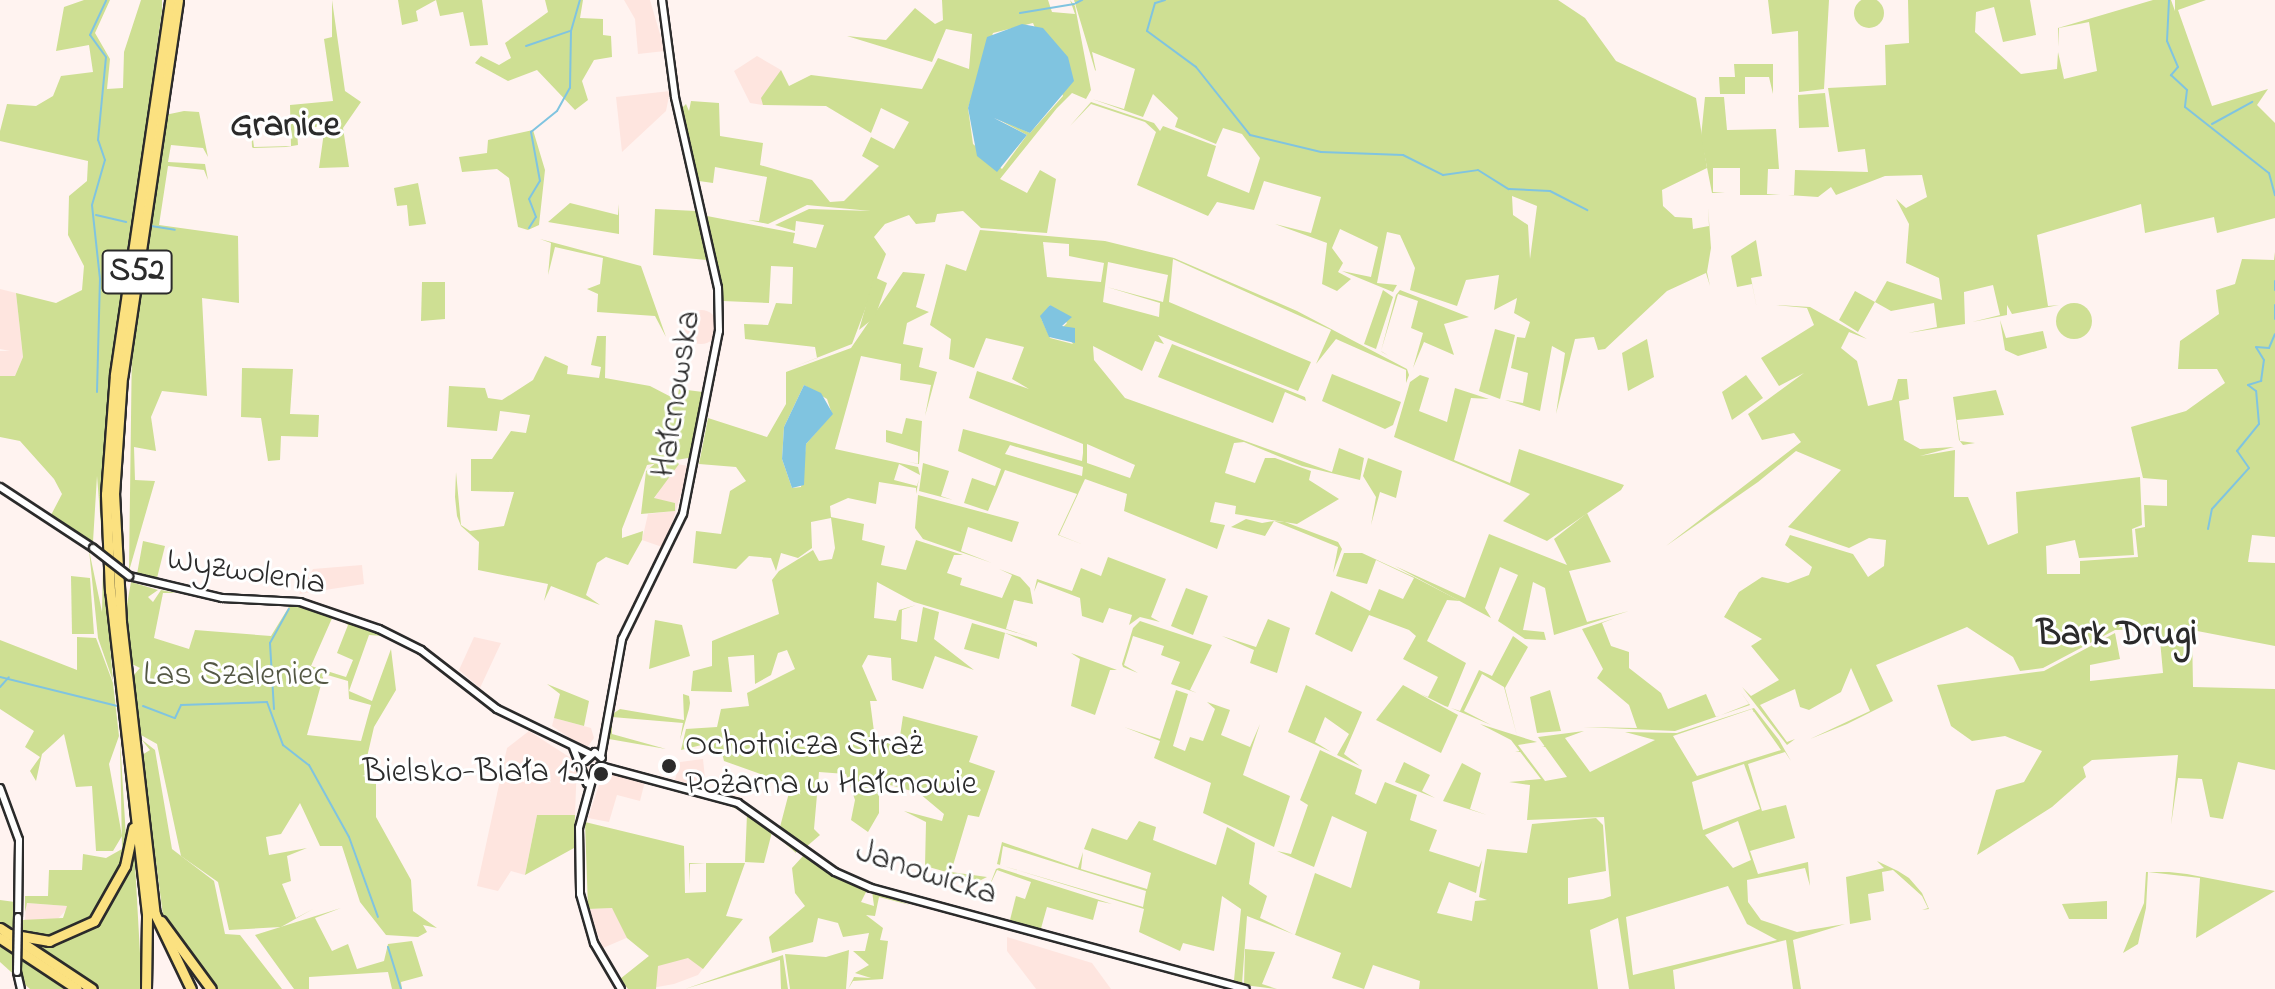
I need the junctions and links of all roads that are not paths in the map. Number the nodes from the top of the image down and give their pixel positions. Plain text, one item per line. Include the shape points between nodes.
1 (168, 0) edge
2 (178, 0) edge
3 (662, 0) edge
4 (0, 487) edge
5 (122, 671) junction
6 (132, 755) junction
7 (594, 761) junction
8 (0, 788) edge
9 (134, 801) junction
10 (151, 877) junction
11 (3, 933) edge
12 (21, 989) edge
13 (77, 989) edge
14 (92, 989) edge
15 (146, 989) edge
16 (191, 989) edge
17 (211, 989) edge
18 (621, 989) edge
19 (1246, 989) edge

1 - 5 highway, S52 via 109,439 107,541
2 - 5 highway, S52 via 117,438 115,546
3 - 7 street, Hałcnowska via 675,101 719,290 719,331 683,514 622,639 605,736
4 - 7 street, Wyzwolenia, bridge via 129,576 222,598 300,602 379,629 421,650 497,709
5 - 6 highway, S52
6 - 9 highway, S52
6 - 10 highway, S52
7 - 18 street via 577,854 582,904
7 - 19 street, Janowicka via 738,803 835,872 871,888
8 - 12 street, bridge via 21,850
9 - 11 highway via 125,866 94,921 49,941
9 - 15 highway, S52 via 150,955
10 - 16 highway, S52 via 155,914
10 - 17 highway via 170,939
11 - 13 highway
11 - 14 highway

